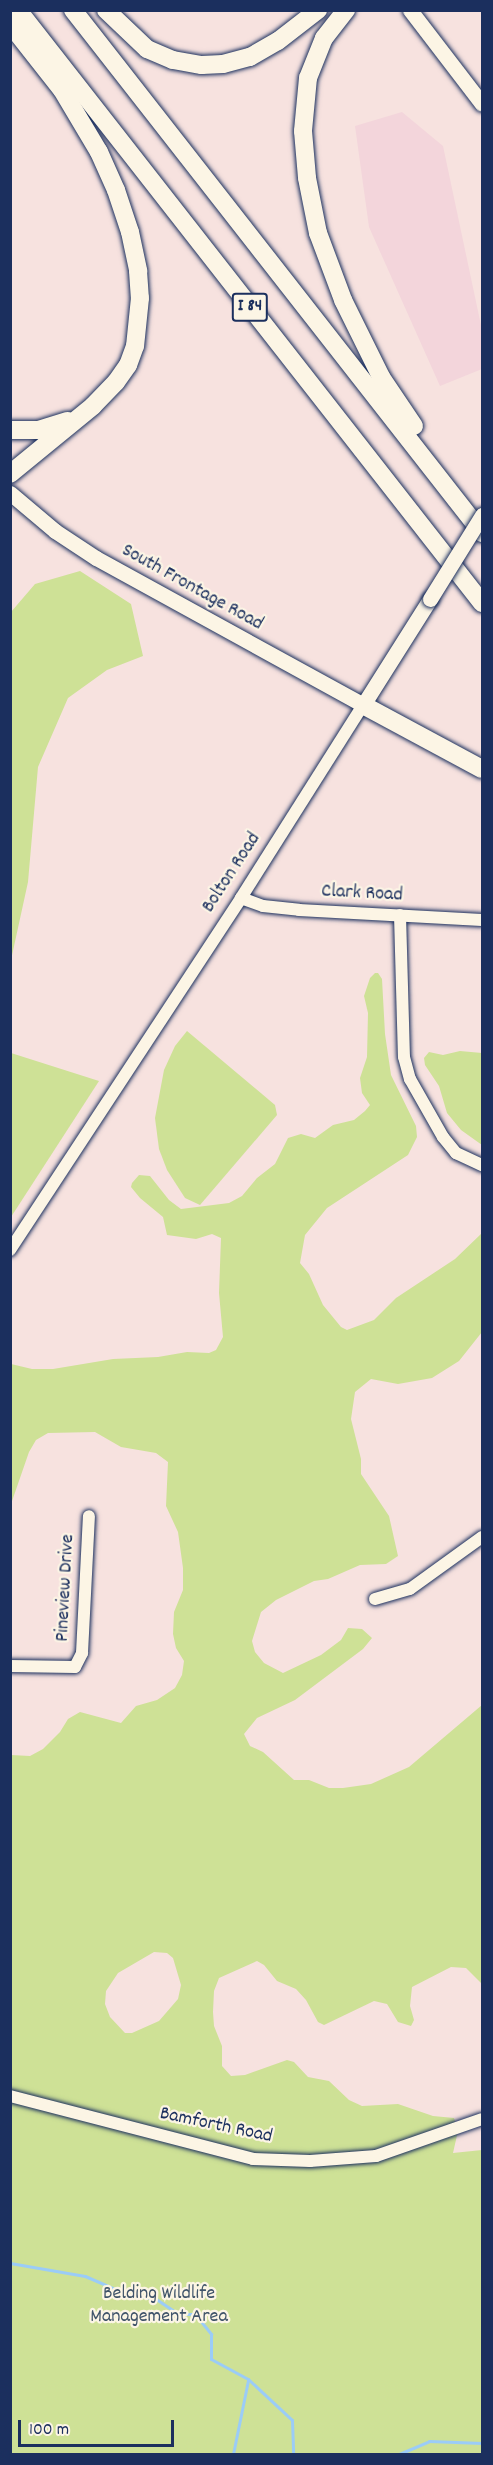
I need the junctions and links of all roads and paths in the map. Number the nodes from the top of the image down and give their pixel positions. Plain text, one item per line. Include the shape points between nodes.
1 (18, 10) edge
2 (74, 10) edge
3 (106, 10) edge
4 (318, 10) edge
5 (346, 10) edge
6 (410, 10) edge
7 (10, 24) edge
8 (483, 104) edge
9 (73, 420) junction
10 (10, 430) edge
11 (436, 473) junction
12 (10, 474) edge
13 (10, 493) edge
14 (483, 515) edge
15 (483, 532) edge
16 (483, 603) edge
17 (363, 705) junction
18 (483, 769) edge
19 (241, 898) junction
20 (400, 915) junction
21 (483, 920) edge
22 (483, 1165) edge
23 (10, 1250) edge
24 (89, 1516) dead end
25 (483, 1537) edge
26 (375, 1599) dead end
27 (10, 1666) edge
28 (10, 2096) edge
29 (483, 2119) edge

1 - 16 highway, I 84
2 - 11 highway, I 84
3 - 4 highway via 147,49 173,60 202,65 250,57
5 - 11 highway via 320,46 306,90 303,131 310,196 323,249 343,300 381,377 423,438
6 - 8 main road
7 - 9 highway via 62,90 99,152 124,211 137,264 140,311 132,356 109,390
9 - 10 highway via 38,430
9 - 12 highway
11 - 15 highway, I 84
13 - 17 main road, South Frontage Road via 96,558
14 - 17 main road, Bolton Road, bridge
17 - 18 highway
17 - 19 street, Bolton Road
19 - 20 street, Clark Road via 263,906
19 - 23 street, Bolton Road
20 - 21 street, Clark Road
20 - 22 street via 404,1057 410,1079 449,1145 456,1153
24 - 27 street, Pineview Drive via 82,1653 75,1667
25 - 26 street via 410,1590
28 - 29 street, Bamforth Road via 253,2158 299,2161 376,2156

